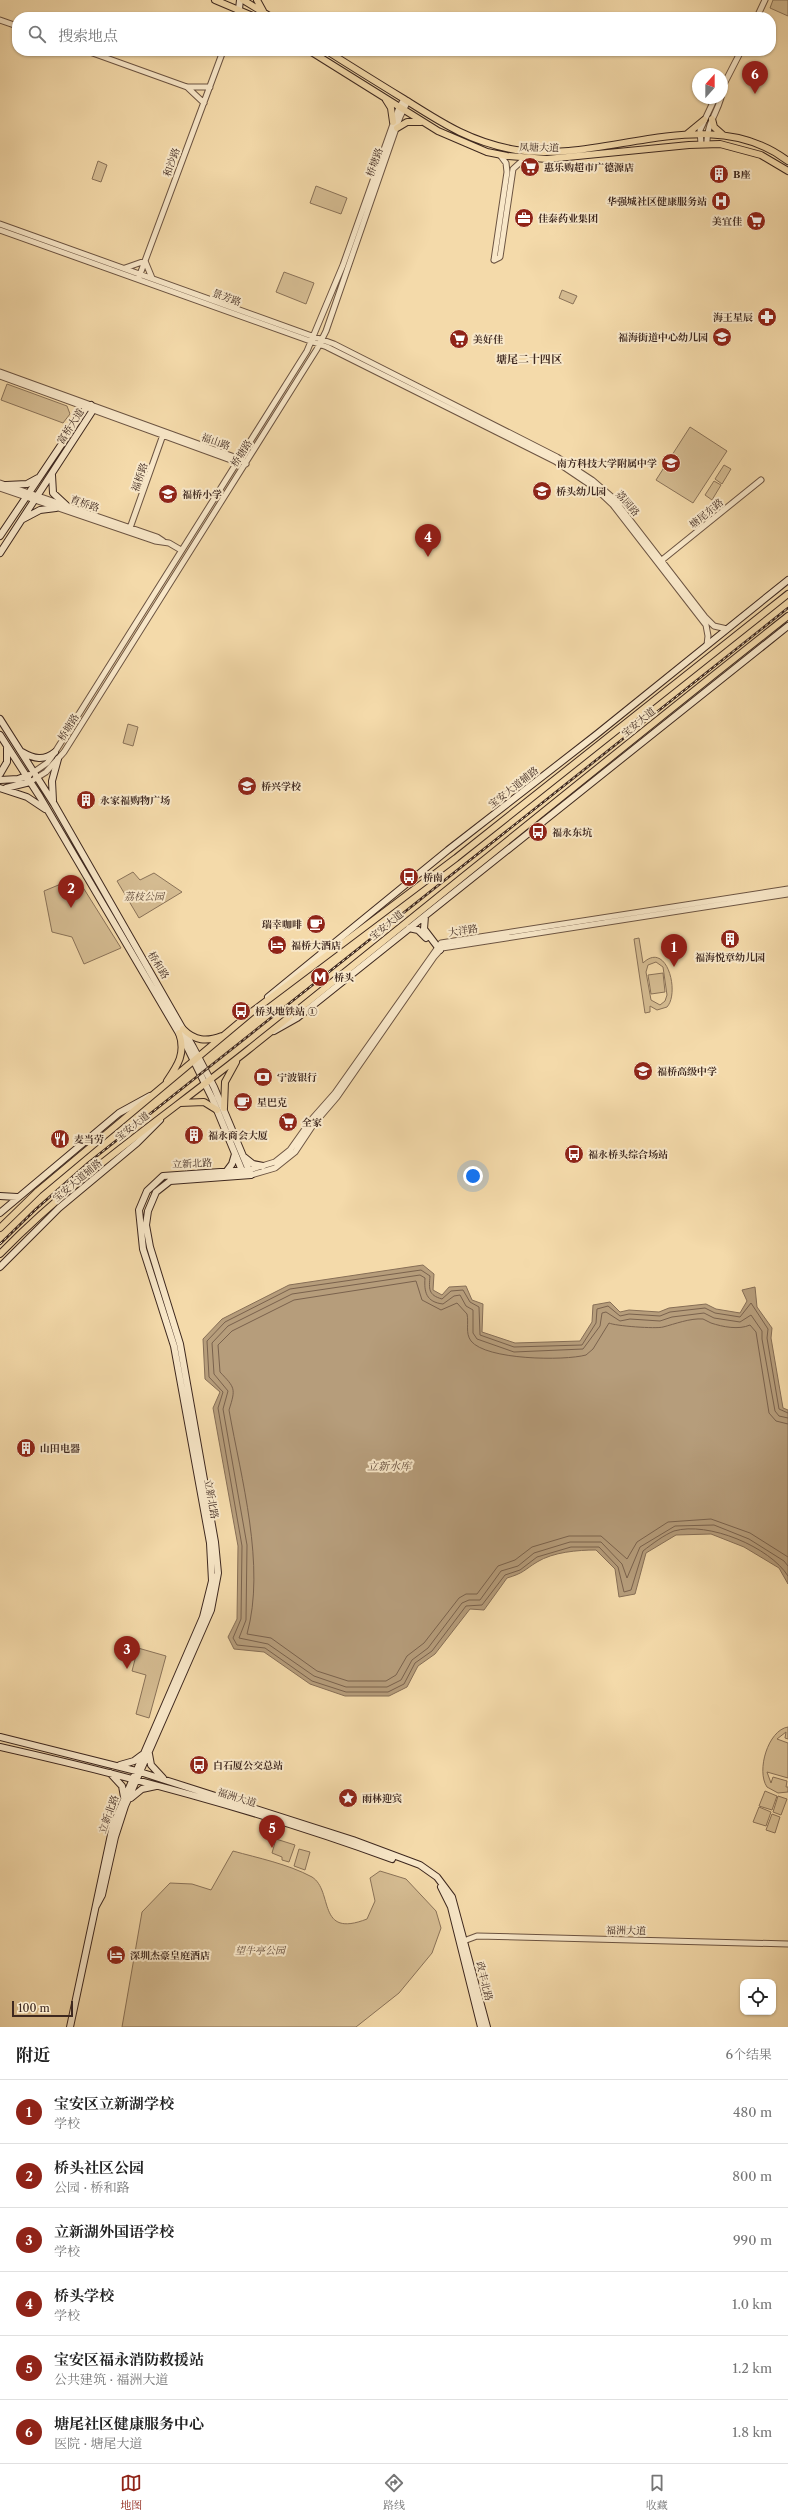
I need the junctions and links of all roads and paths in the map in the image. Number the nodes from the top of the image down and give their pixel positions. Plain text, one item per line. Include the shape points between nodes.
1 (215, 0) edge
2 (244, 0) edge
3 (257, 0) edge
4 (765, 0) edge
5 (239, 9) junction
6 (238, 12) edge
7 (245, 12) edge
8 (263, 12) edge
9 (264, 12) edge
10 (759, 12) edge
11 (0, 20) edge
12 (12, 24) edge
13 (101, 56) edge
14 (221, 56) edge
15 (318, 56) edge
16 (335, 56) edge
17 (739, 56) edge
18 (728, 78) edge
19 (187, 87) junction
20 (210, 87) junction
21 (384, 97) junction
22 (406, 100) junction
23 (204, 103) junction
24 (712, 104) edge
25 (719, 104) edge
26 (401, 108) junction
27 (712, 119) junction
28 (704, 120) junction
29 (424, 122) junction
30 (395, 125) junction
31 (684, 135) junction
32 (703, 135) junction
33 (723, 135) junction
34 (642, 140) junction
35 (753, 142) junction
36 (704, 144) junction
37 (644, 150) junction
38 (750, 151) junction
39 (500, 155) junction
40 (525, 158) junction
41 (788, 161) edge
42 (788, 172) edge
43 (0, 224) edge
44 (0, 230) edge
45 (145, 261) junction
46 (122, 268) junction
47 (139, 277) junction
48 (152, 279) junction
49 (313, 340) junction
50 (320, 342) junction
51 (0, 372) edge
52 (0, 376) edge
53 (441, 402) junction
54 (90, 408) junction
55 (164, 434) junction
56 (238, 461) junction
57 (246, 464) junction
58 (54, 468) junction
59 (41, 475) junction
60 (761, 480) dead end
61 (3, 484) edge
62 (0, 488) edge
63 (27, 495) junction
64 (35, 498) junction
65 (67, 506) junction
66 (56, 508) junction
67 (19, 522) junction
68 (130, 528) junction
69 (2, 539) edge
70 (163, 541) junction
71 (181, 550) junction
72 (0, 553) edge
73 (662, 560) junction
74 (788, 580) edge
75 (788, 594) edge
76 (788, 616) edge
77 (788, 626) edge
78 (727, 629) junction
79 (707, 645) junction
80 (0, 719) edge
81 (3, 729) edge
82 (0, 735) edge
83 (7, 746) junction
84 (22, 752) junction
85 (55, 752) junction
86 (58, 759) junction
87 (0, 774) edge
88 (36, 775) junction
89 (28, 779) junction
90 (0, 780) edge
91 (0, 788) edge
92 (54, 804) junction
93 (46, 811) junction
94 (66, 825) junction
95 (58, 829) junction
96 (788, 889) edge
97 (788, 894) edge
98 (426, 915) junction
99 (409, 928) junction
100 (437, 949) junction
101 (253, 1011) junction
102 (181, 1031) junction
103 (225, 1035) junction
104 (261, 1039) junction
105 (246, 1051) junction
106 (196, 1059) junction
107 (208, 1081) junction
108 (163, 1086) junction
109 (156, 1092) junction
110 (177, 1104) junction
111 (220, 1109) junction
112 (169, 1111) junction
113 (234, 1153) junction
114 (242, 1155) junction
115 (263, 1166) junction
116 (226, 1172) junction
117 (246, 1173) junction
118 (0, 1196) edge
119 (18, 1197) junction
120 (0, 1213) edge
121 (0, 1228) edge
122 (0, 1254) edge
123 (0, 1268) edge
124 (0, 1737) edge
125 (0, 1747) edge
126 (147, 1751) junction
127 (117, 1765) junction
128 (105, 1771) junction
129 (138, 1771) junction
130 (135, 1778) junction
131 (168, 1780) junction
132 (161, 1785) junction
133 (125, 1801) junction
134 (462, 1941) junction
135 (788, 1944) edge
136 (70, 2027) edge
137 (481, 2027) edge
138 (487, 2027) edge

1 - 5 main road
2 - 5 main road
2 - 8 main road
3 - 9 main road
4 - 10 street
5 - 6 street
5 - 7 main road
11 - 12 street
13 - 19 street
14 - 20 street, 和沙路
15 - 21 main road, 凤塘大道
16 - 22 main road, 凤塘大道
17 - 18 street
19 - 20 street
19 - 23 street
20 - 23 street, 和沙路
21 - 26 main road, 凤塘大道
21 - 30 main road via 391,108
22 - 26 street, 桥塘路
22 - 34 main road, 凤塘大道 via 468,137 517,150 557,151
23 - 45 street, 和沙路
24 - 28 street
25 - 27 street
26 - 29 main road, 凤塘大道
26 - 30 street, 桥塘路
27 - 32 street
27 - 33 main road via 714,127
28 - 31 main road
28 - 32 street
29 - 30 main road
29 - 39 main road, 凤塘大道 via 456,141
30 - 49 street, 桥塘路
30 - 50 street, 桥塘路
31 - 32 main road, 凤塘大道
31 - 34 main road, 凤塘大道
32 - 33 main road, 凤塘大道
32 - 36 street
33 - 35 main road, 凤塘大道
34 - 37 main road
35 - 38 main road
35 - 41 main road, 凤塘大道
36 - 37 main road, 凤塘大道
36 - 38 main road, 凤塘大道 via 732,146
37 - 40 main road, 凤塘大道 via 555,159
38 - 42 main road, 凤塘大道 via 775,162
39 - 40 main road, 凤塘大道
39 - 40 street via 506,162 508,172 494,260 500,257 513,169
43 - 46 street, 景芳路
44 - 47 street, 景芳路
45 - 46 street
45 - 47 street, 和沙路
45 - 48 street
46 - 47 street, 景芳路
47 - 48 street, 景芳路
47 - 49 street, 景芳路
48 - 49 street, 景芳路
49 - 50 street, 景芳路
49 - 56 street, 桥塘路
50 - 53 street, 景芳路
50 - 57 street, 桥塘路
51 - 54 street, 福山路
52 - 54 street, 福山路
53 - 73 street, 荔园路 via 551,454 592,480 625,512
53 - 79 street, 荔园路 via 555,461 603,495 624,518 702,620 708,630
54 - 55 street, 福山路
54 - 58 main road, 富桥大道
54 - 59 main road, 富桥大道
55 - 56 street, 福山路
55 - 68 street, 福桥路
56 - 57 street, 福山路
56 - 71 street, 桥塘路
57 - 86 street, 桥塘路
58 - 64 main road, 富桥大道
58 - 65 main road via 51,488 56,497
59 - 61 main road via 27,484
59 - 63 main road, 富桥大道
60 - 73 street, 塘尾东路
61 - 63 street, 育桥路
62 - 63 street, 育桥路
63 - 64 street, 育桥路
63 - 69 main road, 富桥大道
64 - 65 street, 育桥路
64 - 66 street, 育桥路
64 - 67 main road, 富桥大道
65 - 68 street, 育桥路
66 - 67 main road via 34,512
66 - 70 street, 育桥路 via 155,541
67 - 69 main road, 富桥大道
68 - 70 street, 育桥路
69 - 72 main road, 富桥大道
70 - 71 street, 育桥路
71 - 85 street, 桥塘路
73 - 78 street, 荔园路 via 709,622 718,628
74 - 78 main road, 宝安大道辅路
75 - 101 main road, 宝安大道 via 456,858
76 - 104 main road, 宝安大道
77 - 98 main road
78 - 79 main road, 宝安大道辅路
79 - 101 main road, 宝安大道辅路 via 279,986
80 - 81 main road
81 - 84 main road
82 - 83 main road
83 - 87 main road via 7,762
83 - 89 main road
84 - 85 main road via 40,759
84 - 88 main road
85 - 88 street, 桥塘路
86 - 88 street, 桥塘路
86 - 92 main road via 52,781
88 - 89 main road, 桥塘路
88 - 92 main road, 桥和路
89 - 90 main road
89 - 91 main road via 17,787
89 - 93 main road, 桥和路
91 - 93 main road via 27,797
92 - 94 main road, 桥和路
93 - 95 main road, 桥和路
94 - 95 main road
94 - 102 main road, 桥和路
95 - 102 main road, 桥和路
96 - 100 street, 大洋路 via 446,941
97 - 100 street, 大洋路
98 - 99 main road
98 - 100 main road via 424,930
99 - 100 main road via 420,932
99 - 104 main road via 297,1018
100 - 115 street via 335,1093 290,1150 279,1160
100 - 117 street via 337,1097 313,1125 295,1152 275,1168
101 - 103 main road, 宝安大道
102 - 103 main road via 202,1040
102 - 106 main road, 桥和路
102 - 108 main road via 182,1053
103 - 106 main road, 宝安大道
104 - 105 main road, 宝安大道
105 - 107 main road, 宝安大道
105 - 111 main road via 233,1066 225,1082
106 - 107 main road, 桥和路
106 - 108 main road, 宝安大道
107 - 110 main road, 宝安大道
107 - 111 main road, 桥和路
108 - 109 main road, 宝安大道
109 - 119 main road via 119,1112
109 - 121 main road, 宝安大道 via 38,1191
110 - 111 main road via 199,1101
110 - 112 main road, 宝安大道
111 - 113 main road, 桥和路
111 - 114 main road, 桥和路
112 - 122 main road, 宝安大道 via 75,1184
112 - 123 main road, 宝安大道辅路 via 137,1143 58,1208
113 - 116 main road via 232,1164
113 - 117 main road, 桥和路
114 - 115 main road via 253,1164
114 - 117 main road, 桥和路
115 - 117 street
116 - 117 main road, 立新北路
116 - 126 main road, 立新北路 via 173,1173 161,1177 146,1191 139,1210 143,1249 174,1346 210,1543 213,1573 206,1609
117 - 126 main road, 立新北路 via 167,1182 154,1195 146,1218 155,1268 180,1344 215,1542 218,1573 211,1610
118 - 119 main road
119 - 120 main road
124 - 127 main road, 福洲大道
125 - 128 main road, 福洲大道
126 - 127 main road via 134,1761
126 - 129 main road, 立新北路
126 - 131 main road via 151,1765 158,1775
127 - 129 main road, 福洲大道
128 - 130 main road, 福洲大道
128 - 133 main road via 115,1777 122,1786
129 - 130 main road, 立新北路
129 - 131 main road, 福洲大道
130 - 132 main road, 福洲大道
130 - 133 main road, 立新北路
131 - 134 main road, 福洲大道 via 348,1838 420,1866 437,1877 448,1889 455,1906
132 - 133 main road via 142,1789
132 - 134 main road, 福洲大道 via 335,1838 418,1868 445,1892
133 - 136 main road, 立新北路 via 102,1895 96,1906
134 - 135 street, 福洲大道 via 477,1936
134 - 137 main road, 政丰北路
134 - 138 main road, 政丰北路

